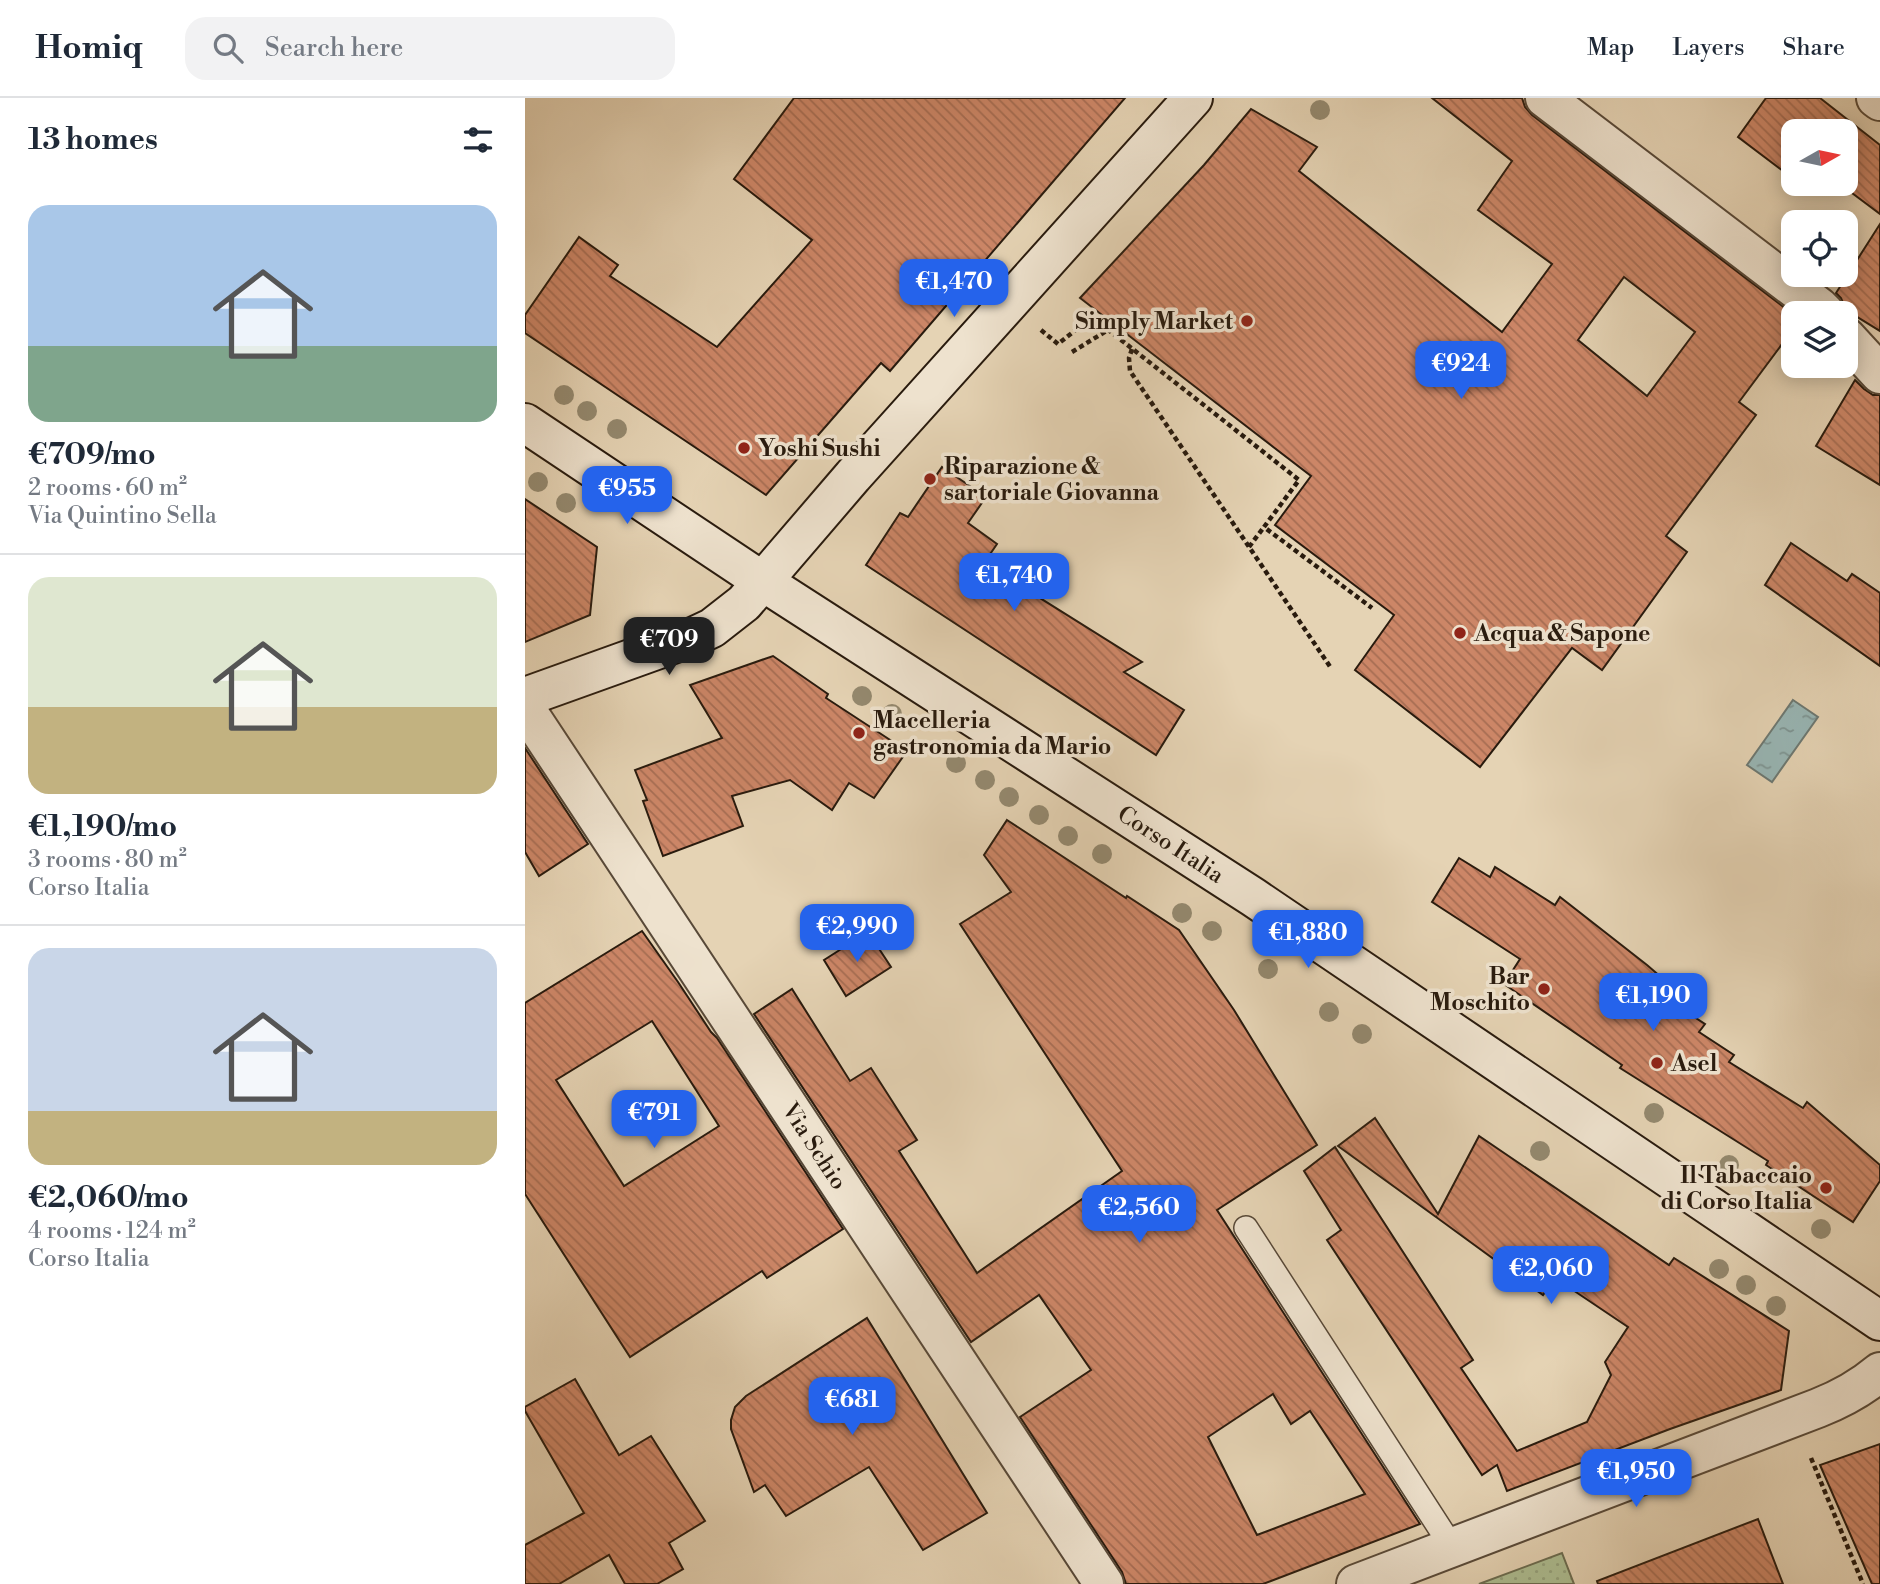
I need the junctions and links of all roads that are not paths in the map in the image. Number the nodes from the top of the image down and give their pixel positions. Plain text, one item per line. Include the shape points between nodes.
1 (1193, 98) edge
2 (1545, 98) edge
3 (1811, 301) edge
4 (1858, 350) edge
5 (1880, 374) edge
6 (525, 423) edge
7 (762, 581) junction
8 (525, 697) edge
9 (525, 708) edge
10 (1246, 1228) dead end
11 (1880, 1321) edge
12 (1880, 1372) edge
13 (1452, 1547) junction
14 (1104, 1584) edge
15 (1356, 1584) edge

1 - 7 street
2 - 3 street
4 - 5 street
6 - 7 street, Corso Italia
7 - 8 street via 744,603 712,628
7 - 11 street, Corso Italia via 1253,897
9 - 14 street, Via Schio
10 - 13 lane
12 - 13 street via 1864,1386 1818,1408
13 - 15 street

